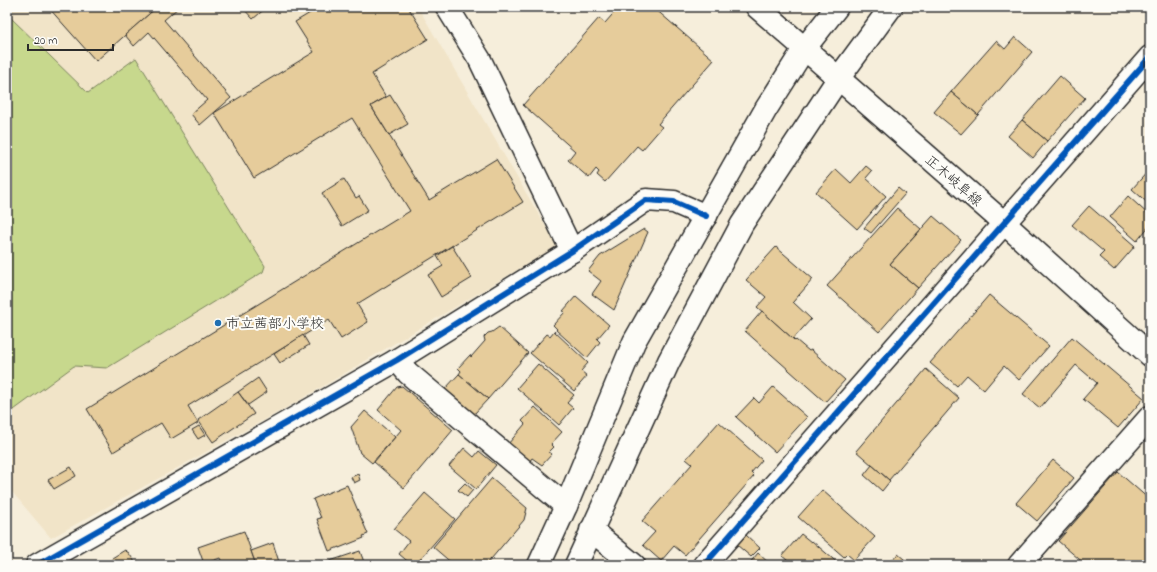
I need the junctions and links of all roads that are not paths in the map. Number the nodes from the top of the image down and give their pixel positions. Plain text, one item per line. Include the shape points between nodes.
1 (447, 7) edge
2 (757, 7) edge
3 (837, 7) edge
4 (891, 7) edge
5 (804, 49) junction
6 (1150, 57) edge
7 (838, 79) junction
8 (706, 216) junction
9 (1004, 222) junction
10 (572, 251) junction
11 (1150, 355) edge
12 (397, 360) junction
13 (1150, 417) edge
14 (566, 506) junction
15 (591, 530) junction
16 (36, 565) edge
17 (539, 565) edge
18 (576, 565) edge
19 (634, 565) edge
20 (704, 565) edge
21 (1019, 565) edge

1 - 10 street via 480,60
2 - 5 street, 正木岐阜線
3 - 5 street
4 - 7 street
5 - 7 street, 正木岐阜線
5 - 8 street via 766,109
6 - 9 street
7 - 9 street, 正木岐阜線
7 - 15 street via 742,224 669,361
8 - 10 street via 674,202 646,200
8 - 14 street via 634,342
9 - 11 street, 正木岐阜線
9 - 20 street
10 - 12 street
12 - 14 street via 408,373
12 - 16 street
13 - 21 street
14 - 17 street
15 - 18 street
15 - 19 street

